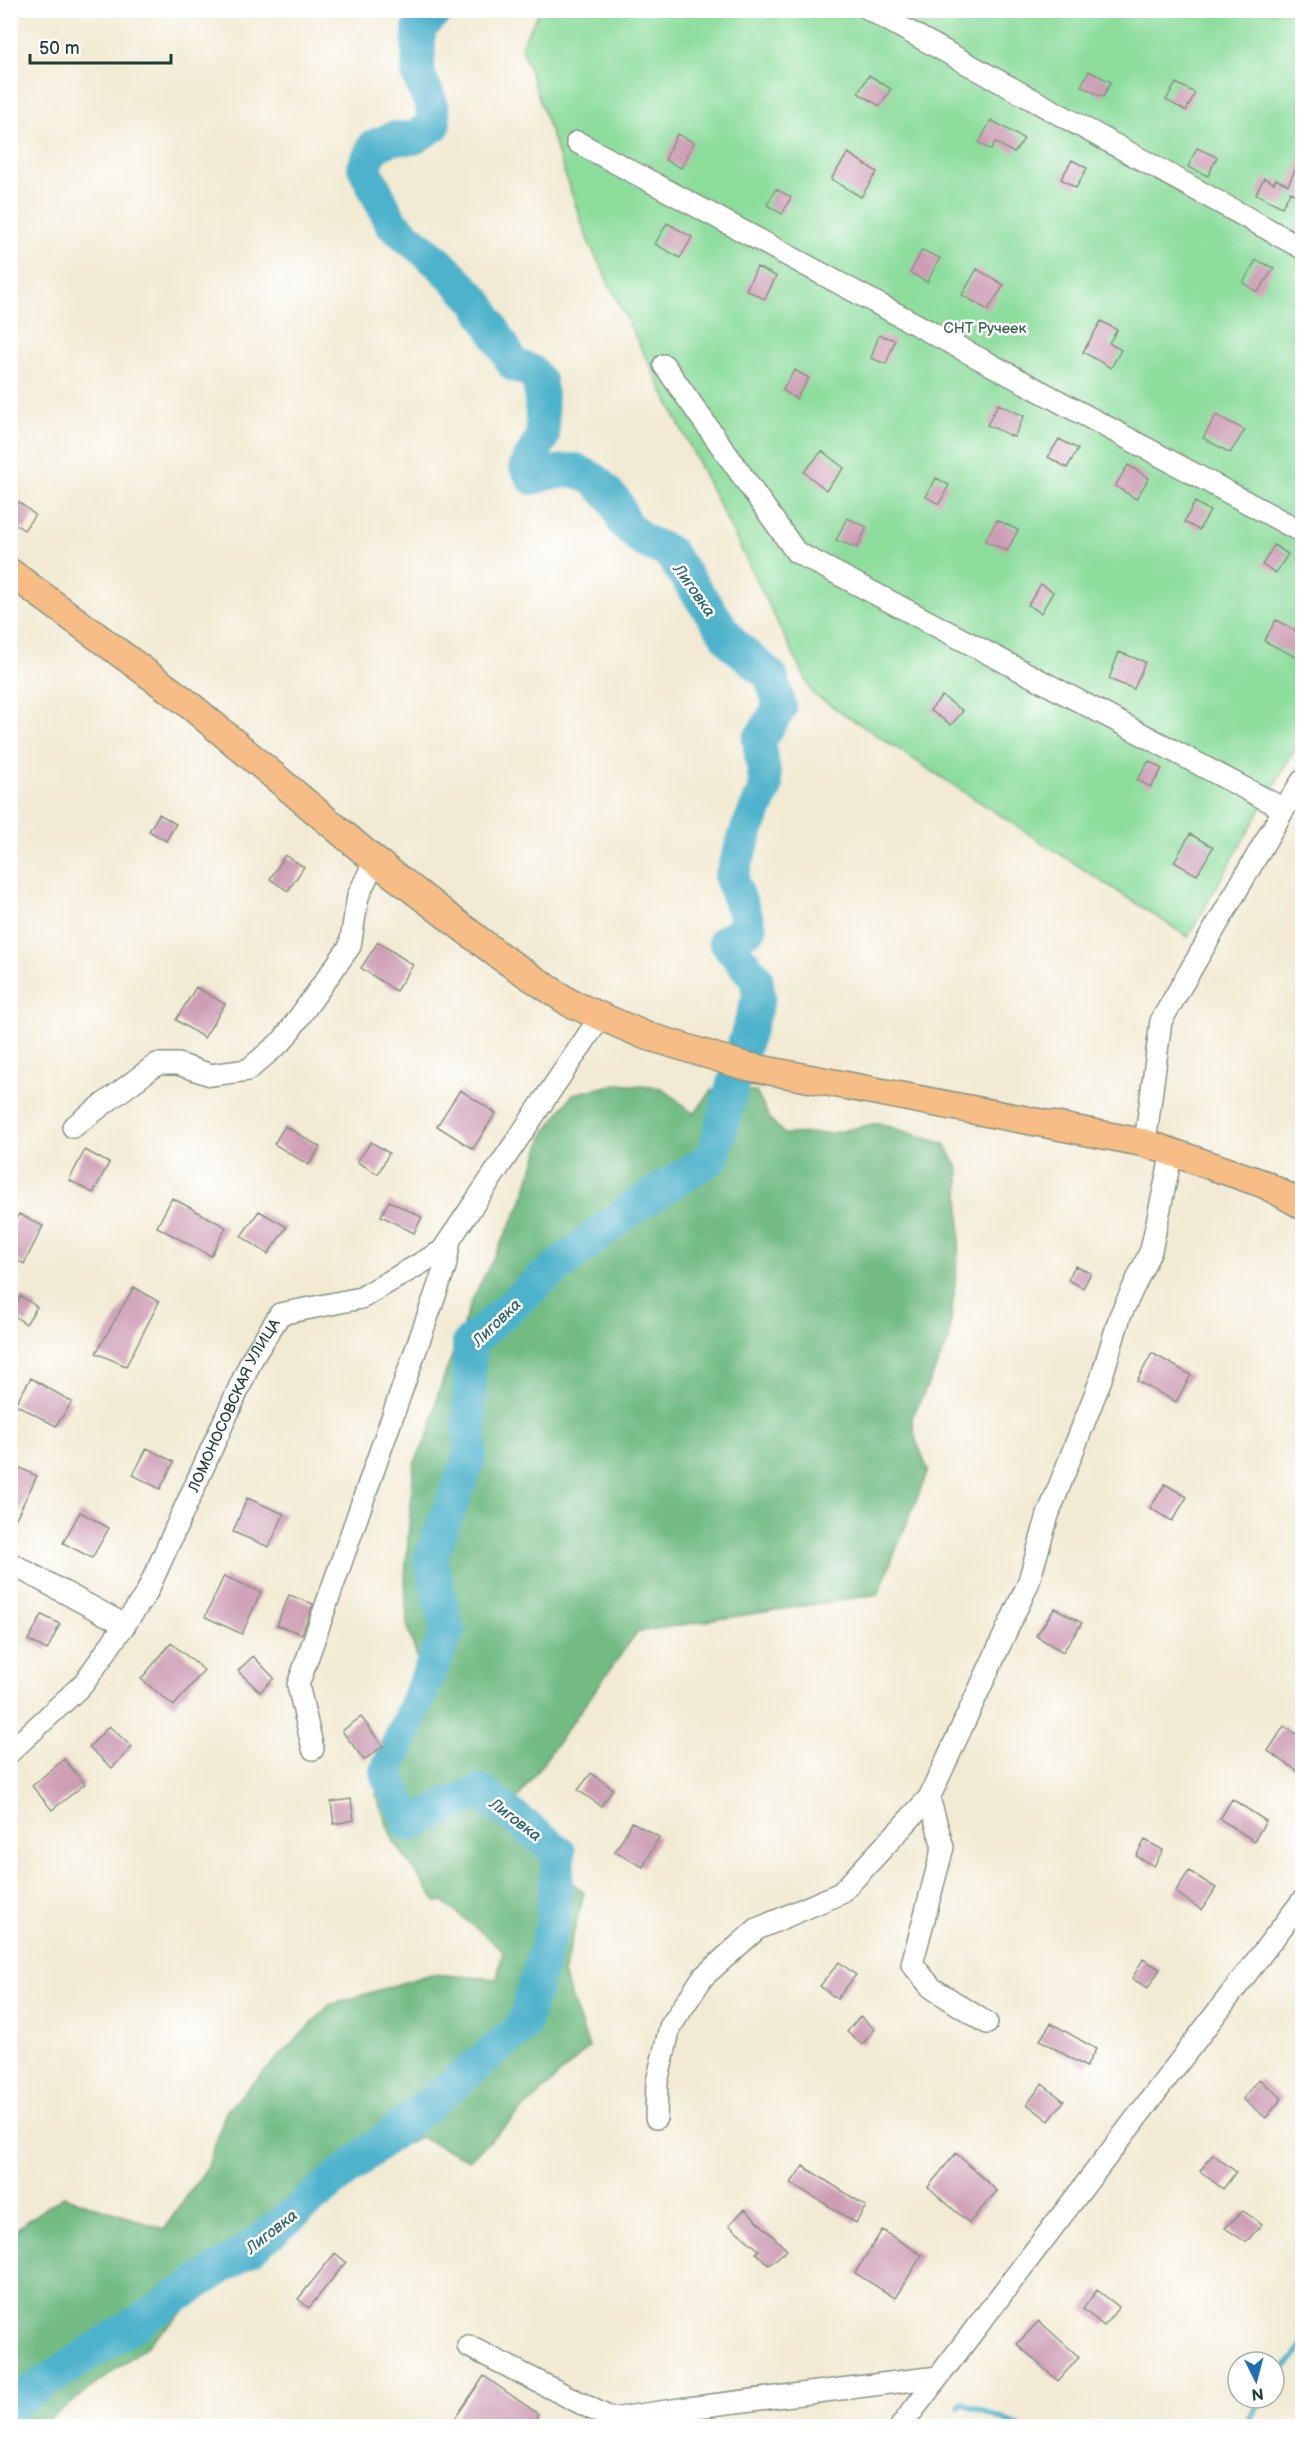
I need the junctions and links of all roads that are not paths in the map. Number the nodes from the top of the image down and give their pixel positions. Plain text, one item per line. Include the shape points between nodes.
1 (870, 10) edge
2 (577, 142) dead end
3 (1302, 249) edge
4 (664, 364) dead end
5 (1302, 532) edge
6 (10, 572) edge
7 (1302, 781) edge
8 (1284, 808) junction
9 (375, 860) junction
10 (601, 1016) junction
11 (73, 1127) dead end
12 (1145, 1143) junction
13 (1172, 1152) junction
14 (1302, 1205) edge
15 (450, 1240) junction
16 (10, 1563) edge
17 (125, 1625) junction
18 (313, 1749) dead end
19 (10, 1752) edge
20 (928, 1798) junction
21 (1302, 1901) edge
22 (987, 2022) dead end
23 (656, 2118) dead end
24 (468, 2346) dead end
25 (938, 2377) junction
26 (900, 2427) edge

1 - 3 street
2 - 5 street
4 - 8 street via 796,552
6 - 9 main road via 186,702
7 - 8 street
8 - 12 street via 1161,1022
9 - 10 main road via 501,957 570,1003
9 - 11 street via 358,896 350,946 283,1040 248,1070 211,1075 178,1064 157,1064
10 - 12 main road via 644,1035 745,1066
10 - 15 street, ЛОМОНОСОВСКАЯ УЛИЦА
12 - 13 main road
13 - 14 main road via 1264,1184
13 - 20 street via 1151,1250 1120,1316 1101,1379 1048,1515 1028,1584
15 - 17 street, ЛОМОНОСОВСКАЯ УЛИЦА via 442,1251 361,1298 280,1314 253,1357 146,1594
15 - 18 street via 445,1267 298,1685
16 - 17 street
17 - 19 street, ЛОМОНОСОВСКАЯ УЛИЦА via 84,1683
20 - 22 street via 943,1847 912,1964 932,1988
20 - 23 street via 841,1893 757,1929 703,1977 670,2027 657,2082
21 - 25 street
24 - 25 street via 612,2419
25 - 26 street

